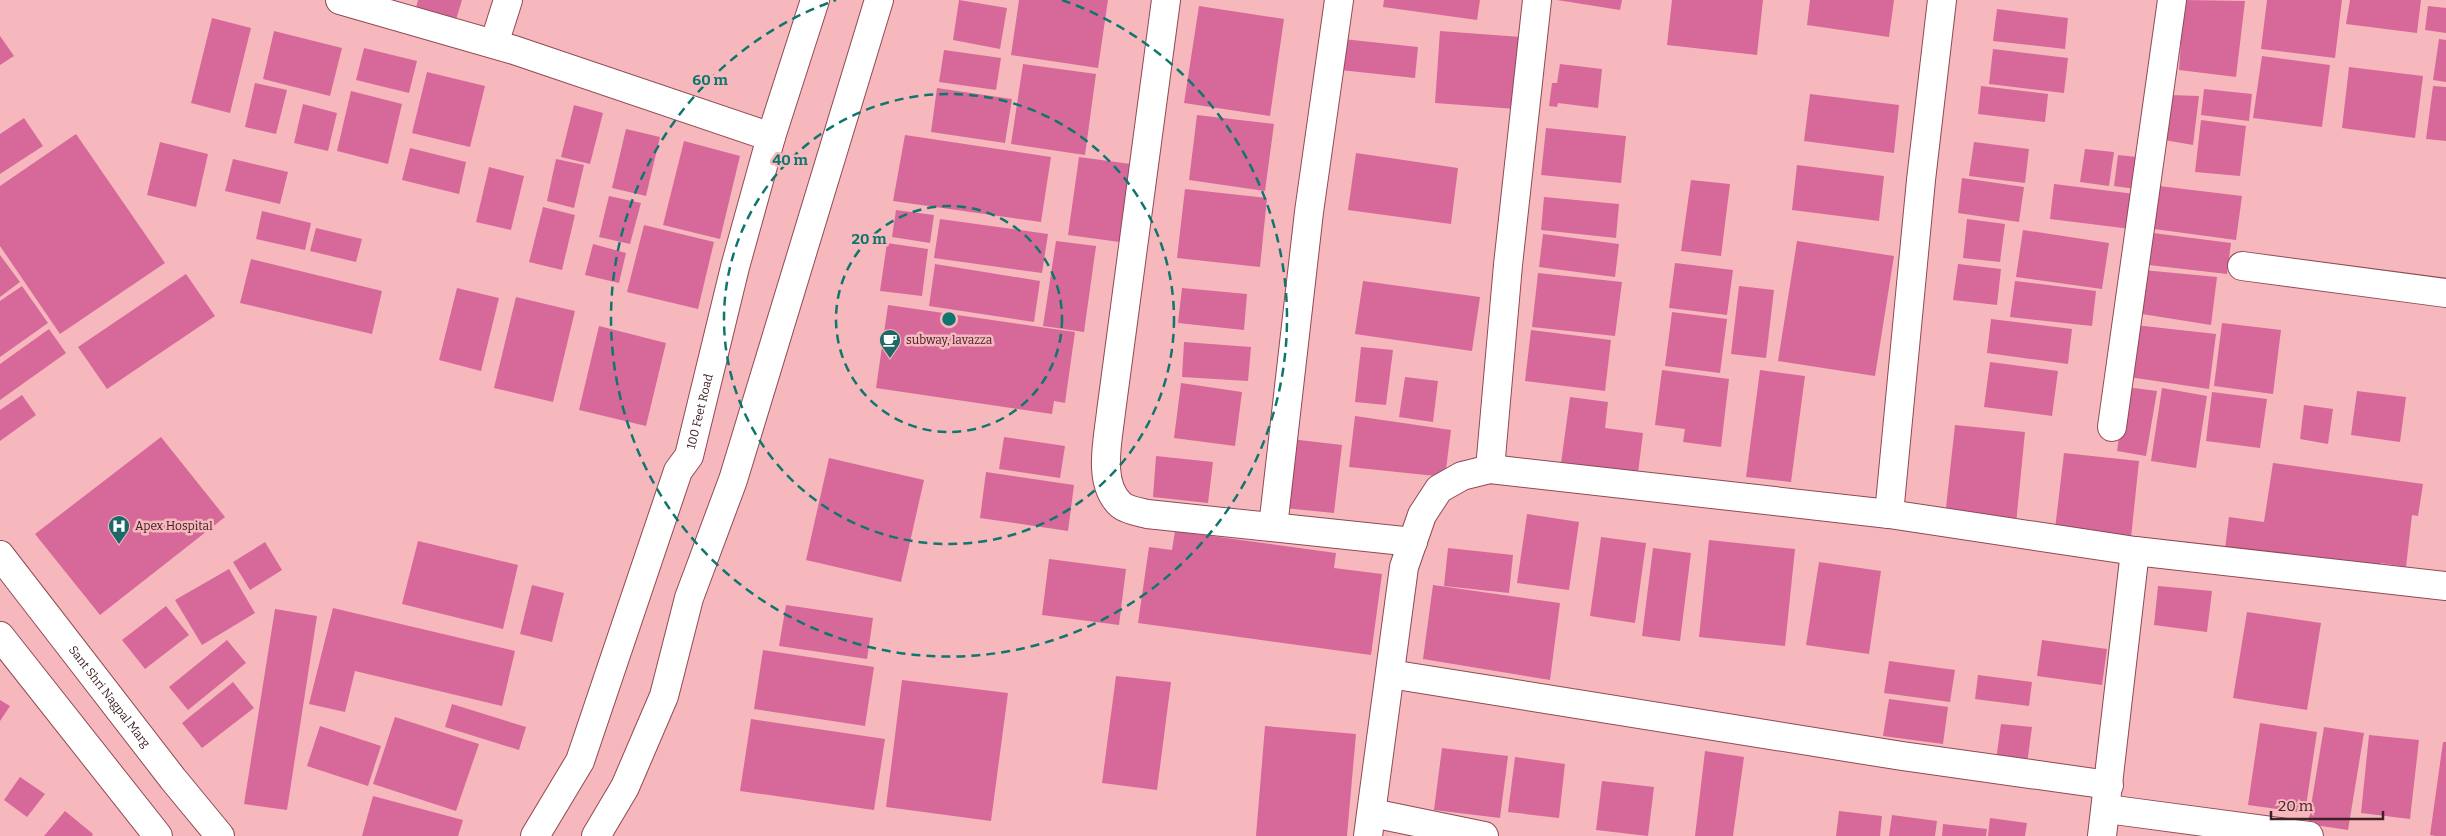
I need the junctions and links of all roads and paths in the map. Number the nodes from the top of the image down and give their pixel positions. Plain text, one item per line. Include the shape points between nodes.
1 (340, 0) edge
2 (508, 0) edge
3 (815, 0) edge
4 (879, 0) edge
5 (1166, 0) edge
6 (1339, 0) edge
7 (1537, 0) edge
8 (1942, 0) edge
9 (2172, 0) edge
10 (494, 44) junction
11 (771, 138) junction
12 (2242, 266) dead end
13 (2446, 293) edge
14 (2112, 427) dead end
15 (1490, 469) junction
16 (1889, 514) junction
17 (1273, 527) junction
18 (1412, 542) junction
19 (2135, 551) junction
20 (0, 555) edge
21 (2446, 586) edge
22 (0, 636) edge
23 (1390, 674) junction
24 (2108, 797) junction
25 (1370, 824) edge
26 (158, 836) edge
27 (220, 836) edge
28 (535, 836) edge
29 (596, 836) edge
30 (1484, 836) edge
31 (2102, 836) edge
32 (2309, 836) edge

1 - 10 street
2 - 10 street
3 - 11 street, 100 Feet Road
4 - 29 street via 733,480 689,598 664,696 625,787
5 - 17 street via 1111,412 1106,461 1109,490 1122,506 1147,514
6 - 17 street via 1309,212
7 - 15 street
8 - 16 street via 1920,180
9 - 14 street
10 - 11 street
11 - 28 street, 100 Feet Road via 720,325 689,456 678,471 580,760
12 - 13 street
15 - 16 street
15 - 18 street via 1462,476 1439,489 1422,515
16 - 19 street
17 - 18 street
18 - 23 street via 1404,567
19 - 21 street
19 - 24 street
20 - 27 street, Sant Shri Nagpal Marg
22 - 26 street
23 - 24 street via 1892,754
23 - 25 street
24 - 31 street
24 - 32 street
25 - 30 street

